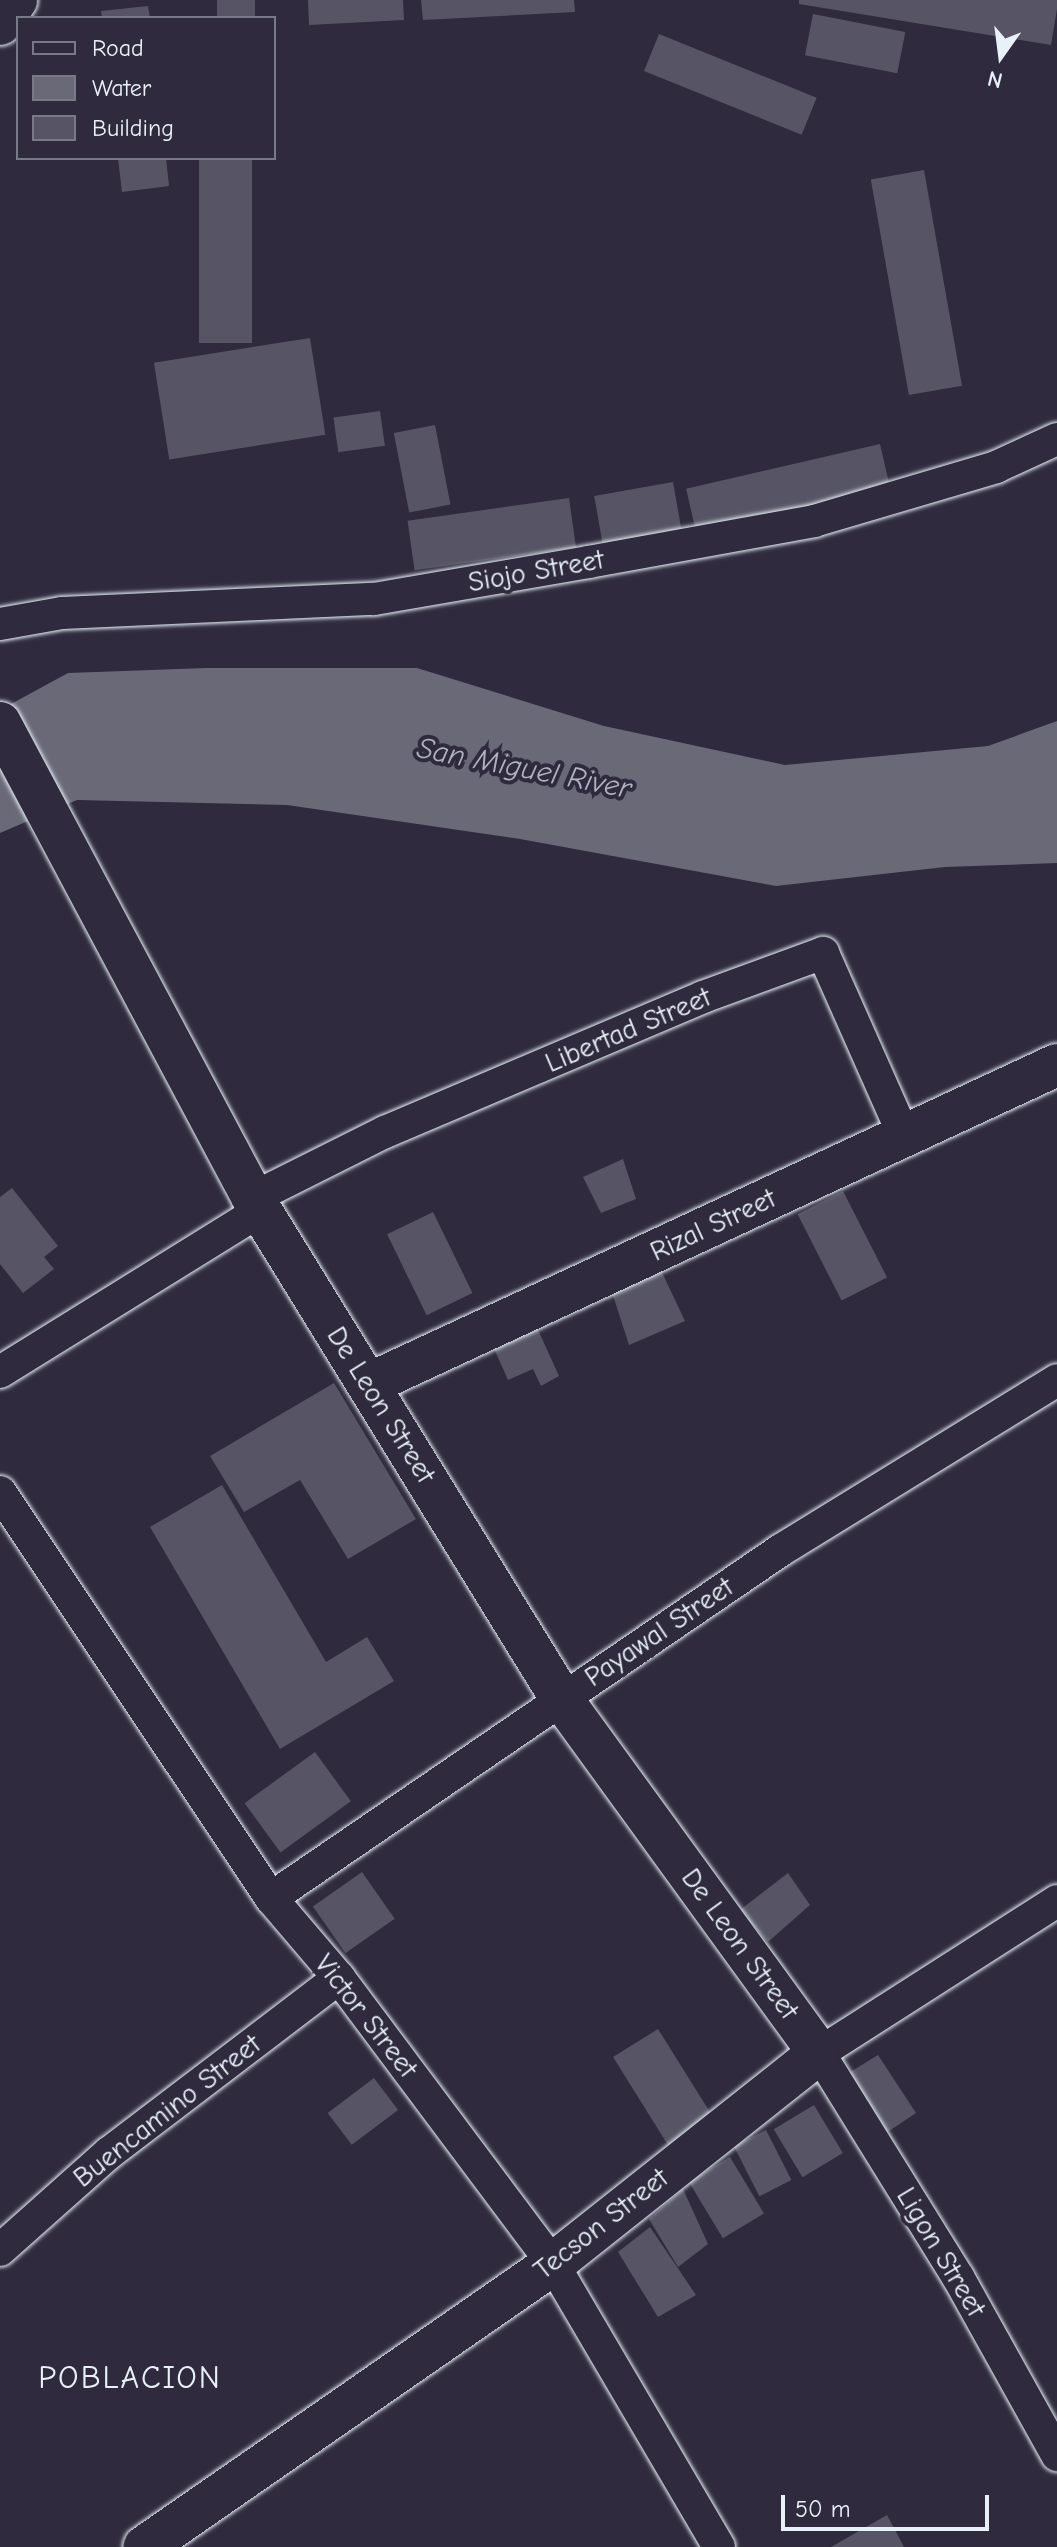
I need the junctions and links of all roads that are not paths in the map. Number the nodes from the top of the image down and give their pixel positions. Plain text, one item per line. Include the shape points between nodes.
1 (1057, 439) edge
2 (0, 624) edge
3 (0, 723) edge
4 (1057, 1065) edge
5 (904, 1136) junction
6 (257, 1204) junction
7 (0, 1372) edge
8 (1057, 1380) edge
9 (369, 1384) junction
10 (0, 1492) edge
11 (561, 1698) junction
12 (271, 1898) junction
13 (1057, 1901) edge
14 (339, 1978) junction
15 (819, 2053) junction
16 (0, 2250) edge
17 (553, 2264) junction
18 (1057, 2455) edge
19 (145, 2547) edge
20 (719, 2547) edge

1 - 2 street, Siojo Street via 996,467 814,521 573,565 374,599 76,612
3 - 6 main road, De Leon Street
4 - 5 main road, Rizal Street
5 - 6 street, Libertad Street via 823,953 703,997 385,1132
5 - 9 main road, Rizal Street
6 - 7 street, Libertad Street
6 - 9 main road, De Leon Street
8 - 11 street, Payawal Street via 781,1550
9 - 11 main road, De Leon Street
10 - 12 street, Victor Street
11 - 12 street, Payawal Street
11 - 15 main road, De Leon Street
12 - 14 street, Victor Street
13 - 15 street, Tecson Street
14 - 16 street, Buencamino Street via 109,2153
14 - 17 street, Victor Street
15 - 17 main road, Tecson Street
15 - 18 street, Ligon Street via 958,2277
17 - 19 main road, Tecson Street
17 - 20 street, Victor Street

